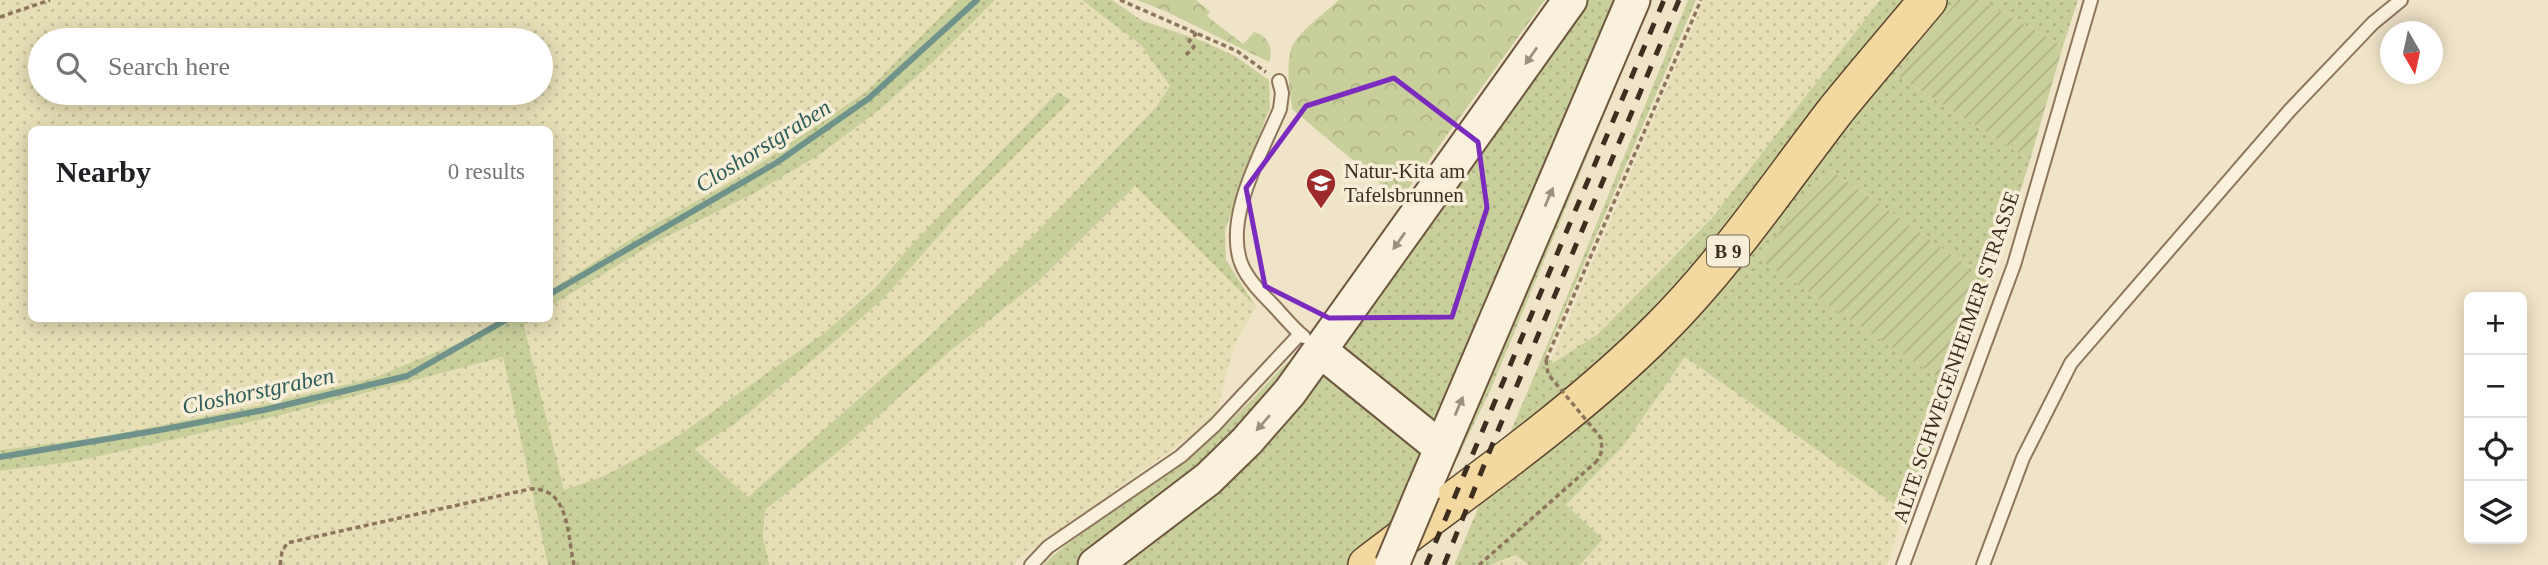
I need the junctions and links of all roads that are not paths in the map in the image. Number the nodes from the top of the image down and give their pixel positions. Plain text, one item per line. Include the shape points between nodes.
1 (1570, 0) edge
2 (1633, 0) edge
3 (1928, 0) edge
4 (2091, 0) edge
5 (2401, 0) edge
6 (1279, 81) road end
7 (1311, 342) junction
8 (1441, 448) junction
9 (1031, 565) edge
10 (1095, 565) edge
11 (1367, 565) edge
12 (1392, 565) edge
13 (1903, 565) edge
14 (1983, 565) edge

1 -> 7 main road
8 -> 2 main road
3 - 11 main road, B 9 via 1760,212 1661,328 1539,435
4 - 13 lane, ALTE SCHWEGENHEIMER STRASSE via 2014,265
5 - 14 lane via 2290,110 2071,363 2024,458
6 - 7 lane via 1280,109 1242,202 1235,245 1252,282
7 - 8 main road
7 - 9 lane via 1181,456 1048,547
7 -> 10 main road via 1290,392 1247,441 1208,479
8 - 12 main road, bridge

